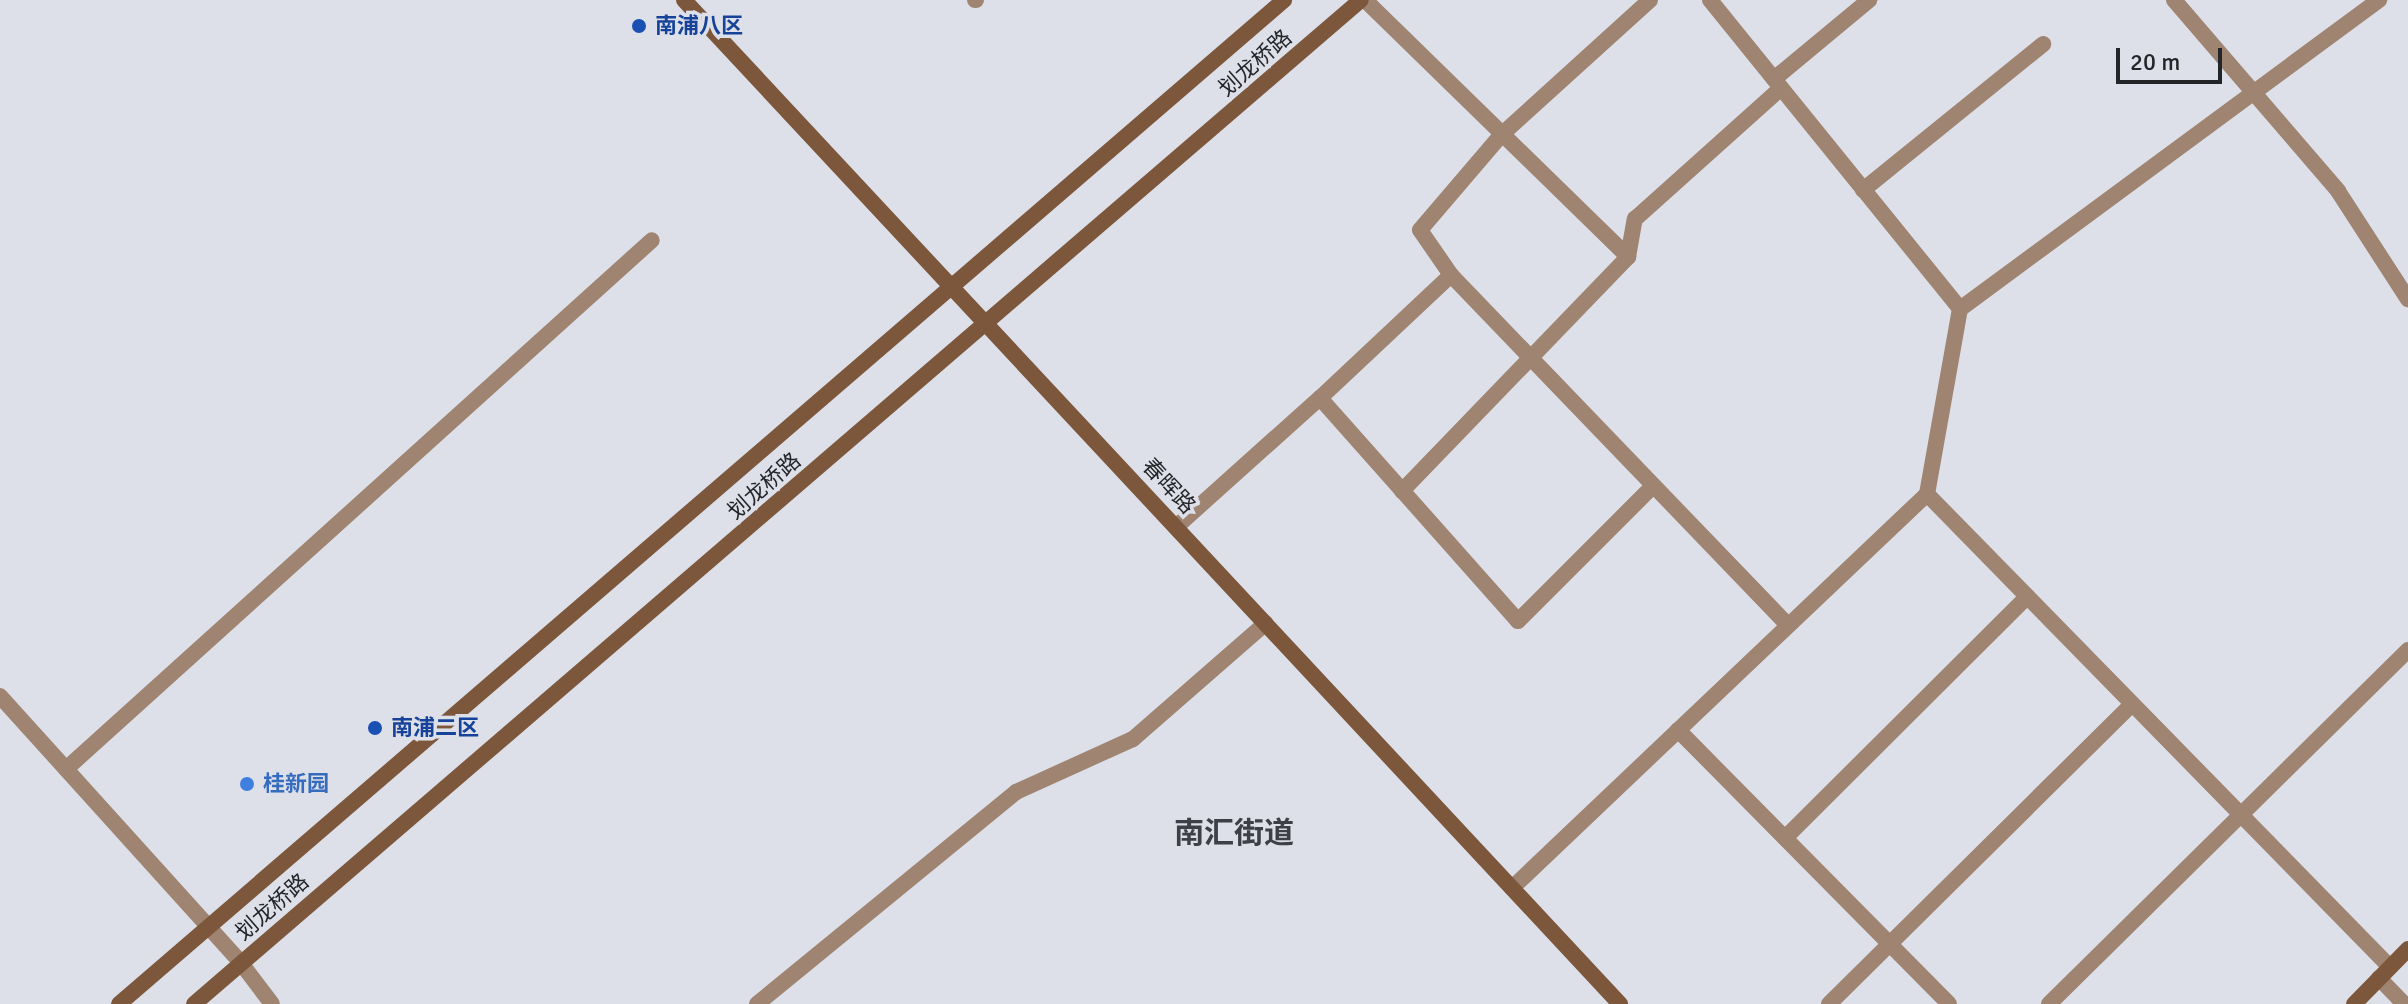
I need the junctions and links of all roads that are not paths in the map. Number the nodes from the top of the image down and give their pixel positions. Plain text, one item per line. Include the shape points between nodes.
1 (684, 0) edge
2 (1284, 0) edge
3 (1363, 0) edge
4 (1650, 0) edge
5 (1710, 0) edge
6 (1869, 0) edge
7 (2174, 0) edge
8 (2379, 0) edge
9 (2043, 44) dead end
10 (1778, 84) junction
11 (2250, 90) junction
12 (1502, 134) junction
13 (1863, 190) junction
14 (652, 240) dead end
15 (1628, 257) junction
16 (1451, 275) junction
17 (953, 288) junction
18 (2408, 299) edge
19 (1960, 309) junction
20 (988, 324) junction
21 (1530, 362) junction
22 (1320, 398) junction
23 (1652, 487) junction
24 (1402, 491) junction
25 (1927, 494) junction
26 (1176, 527) junction
27 (2027, 597) junction
28 (1266, 623) junction
29 (1788, 625) junction
30 (2408, 650) edge
31 (0, 696) edge
32 (2132, 704) junction
33 (1678, 730) junction
34 (66, 769) junction
35 (2241, 815) junction
36 (1785, 838) junction
37 (1512, 888) junction
38 (208, 926) junction
39 (1890, 944) junction
40 (2408, 949) edge
41 (241, 963) junction
42 (2385, 973) junction
43 (119, 1004) edge
44 (194, 1004) edge
45 (272, 1004) edge
46 (757, 1004) edge
47 (1620, 1004) edge
48 (1829, 1004) edge
49 (1949, 1004) edge
50 (2049, 1004) edge
51 (2354, 1004) edge
52 (2404, 1004) edge

1 - 17 main road, 春晖路
2 - 17 main road, 划龙桥路
3 - 12 street
3 - 20 main road, 划龙桥路
4 - 12 street
5 - 10 street
6 - 10 street
7 - 11 street
8 - 11 street
9 - 13 street
10 - 13 street
10 - 15 street via 1635,219
11 - 18 street via 2338,191
11 - 19 street
12 - 15 street
12 - 16 street via 1420,230
13 - 19 street
14 - 34 street
15 - 21 street
16 - 21 street
16 - 22 street
17 - 20 main road, 春晖路
17 - 38 main road, 划龙桥路
19 - 25 street
20 - 26 main road, 春晖路
20 - 41 main road, 划龙桥路
21 - 23 street
21 - 24 street
22 - 24 street
22 - 26 street
23 - 24 street via 1518,621
23 - 29 street
25 - 27 street
25 - 29 street
26 - 28 main road, 春晖路
27 - 32 street
27 - 36 street
28 - 37 main road, 春晖路
28 - 46 street via 1133,739 1016,792
29 - 33 street
30 - 35 street
31 - 34 street
32 - 35 street
32 - 39 street
33 - 36 street
33 - 37 street
34 - 38 street
35 - 42 street
35 - 50 street
36 - 39 street
37 - 47 main road, 春晖路
38 - 41 street
38 - 43 main road, 划龙桥路
39 - 48 street
39 - 49 street
40 - 42 main road
41 - 44 main road, 划龙桥路
41 - 45 street
42 - 51 main road
42 - 52 street

